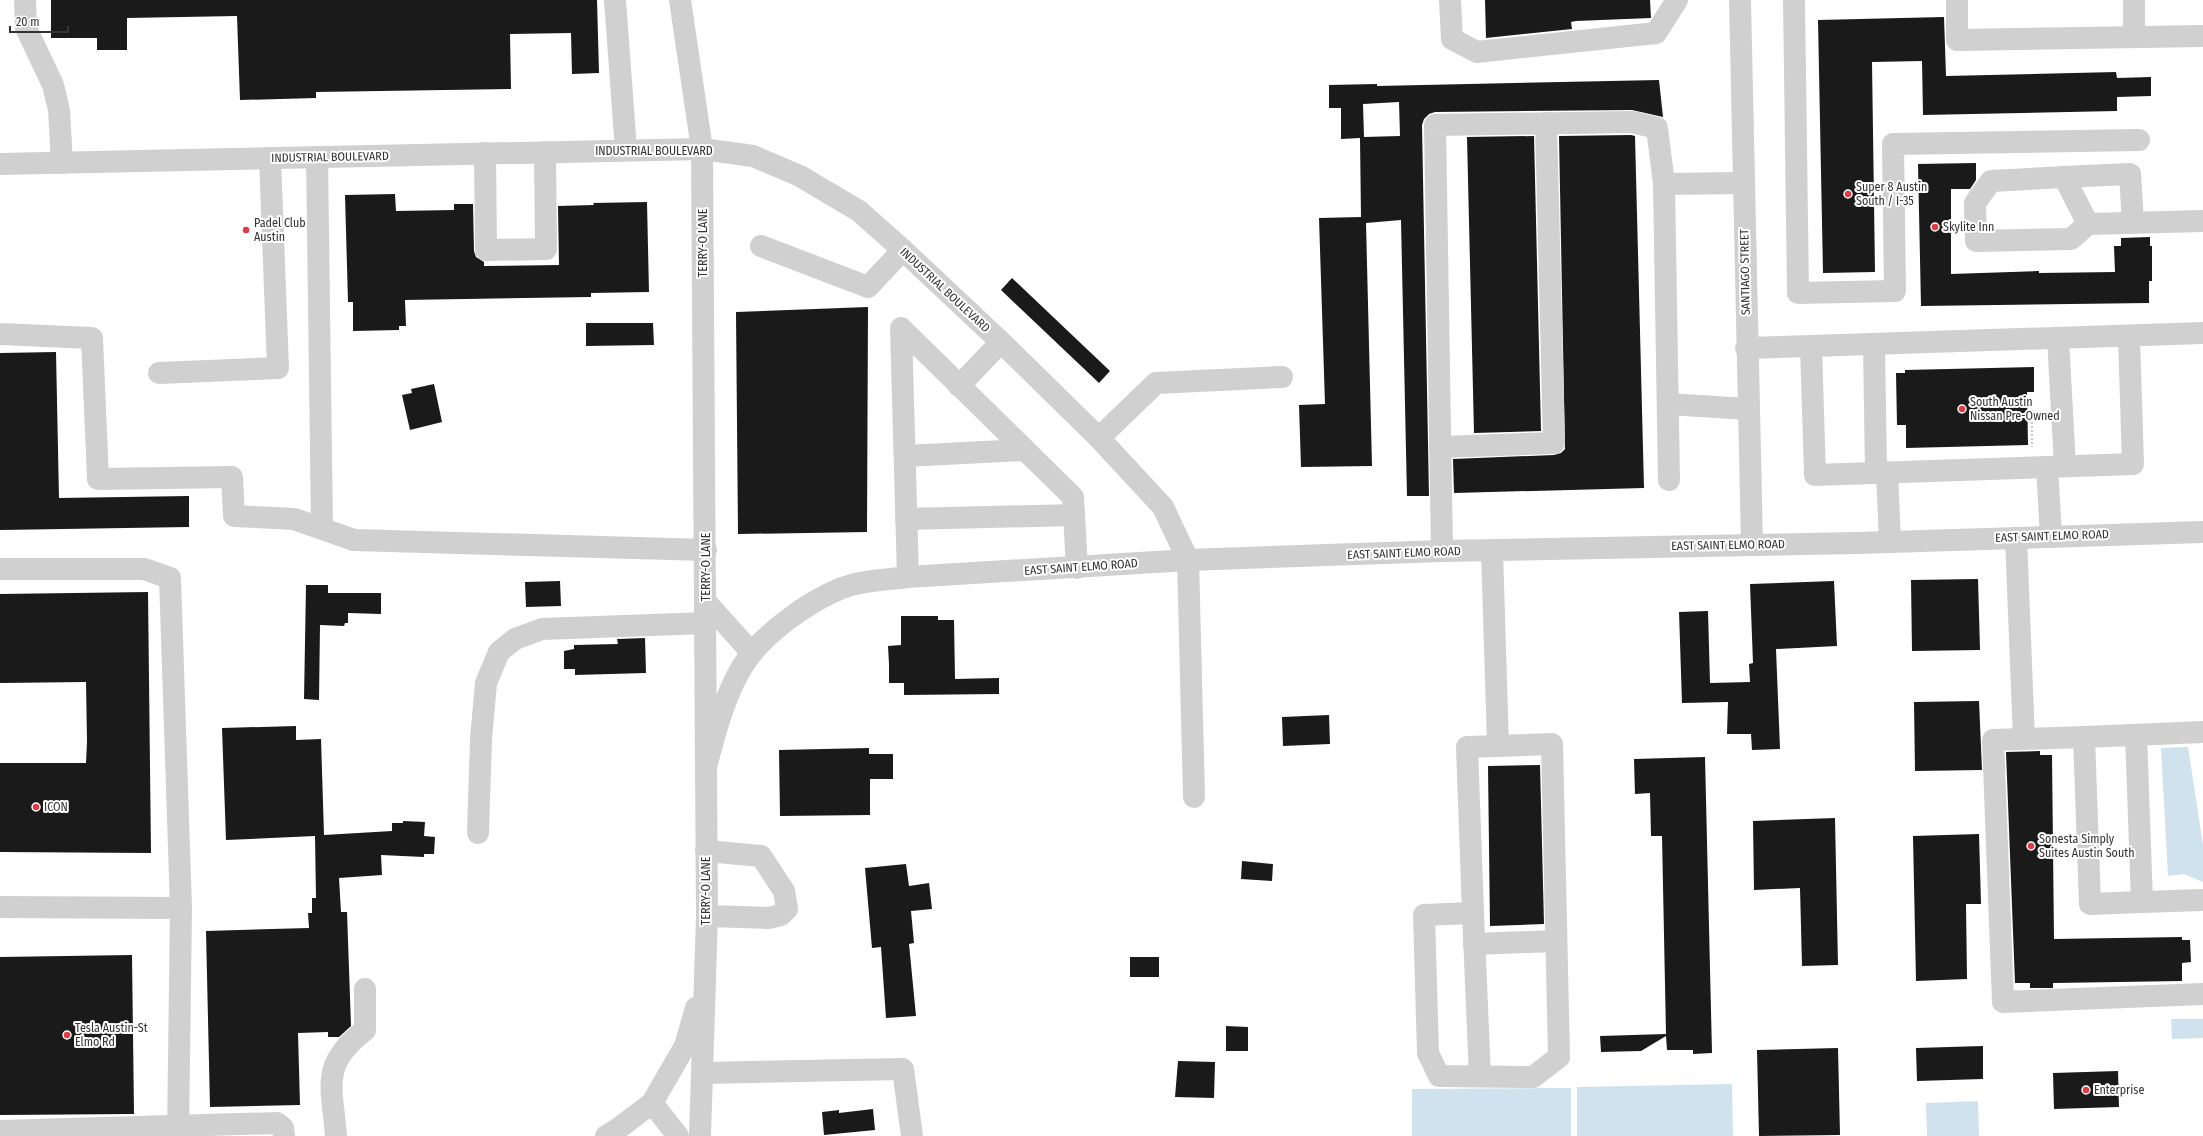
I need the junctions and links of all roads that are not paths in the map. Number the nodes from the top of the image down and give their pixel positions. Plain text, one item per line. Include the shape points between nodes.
1 (25, 0) edge
2 (614, 0) edge
3 (680, 0) edge
4 (1450, 0) edge
5 (1677, 0) edge
6 (1740, 0) edge
7 (1794, 0) edge
8 (1957, 0) edge
9 (2134, 0) edge
10 (2203, 36) edge
11 (2134, 37) junction
12 (1546, 123) junction
13 (2139, 140) dead end
14 (702, 149) junction
15 (626, 150) junction
16 (545, 152) junction
17 (485, 153) junction
18 (317, 157) junction
19 (270, 158) junction
20 (62, 163) junction
21 (0, 164) edge
22 (2064, 177) junction
23 (1743, 183) junction
24 (1664, 184) junction
25 (2203, 221) edge
26 (2133, 223) junction
27 (2088, 224) junction
28 (761, 246) dead end
29 (903, 250) junction
30 (0, 334) edge
31 (2203, 334) edge
32 (2129, 337) junction
33 (2058, 339) junction
34 (1002, 342) junction
35 (1874, 344) junction
36 (1811, 346) junction
37 (1746, 348) junction
38 (159, 373) dead end
39 (1282, 376) dead end
40 (960, 386) junction
41 (1668, 404) junction
42 (1748, 409) junction
43 (1099, 438) junction
44 (1440, 447) junction
45 (1025, 450) junction
46 (905, 456) junction
47 (2056, 467) junction
48 (1882, 473) junction
49 (1669, 480) dead end
50 (1074, 515) junction
51 (906, 519) junction
52 (322, 528) junction
53 (2203, 532) edge
54 (2050, 536) junction
55 (2016, 538) junction
56 (1890, 542) junction
57 (1752, 544) junction
58 (706, 550) junction
59 (1492, 550) junction
60 (1442, 551) junction
61 (1188, 560) junction
62 (1077, 568) junction
63 (0, 569) edge
64 (908, 577) junction
65 (706, 612) junction
66 (752, 653) junction
67 (2203, 732) edge
68 (2136, 735) junction
69 (2084, 736) junction
70 (2024, 739) junction
71 (1498, 746) junction
72 (706, 767) junction
73 (1194, 797) dead end
74 (478, 833) dead end
75 (706, 851) junction
76 (2203, 900) edge
77 (2142, 902) junction
78 (0, 907) edge
79 (181, 908) junction
80 (1473, 914) junction
81 (706, 916) junction
82 (1556, 941) junction
83 (1474, 944) junction
84 (706, 974) junction
85 (365, 989) dead end
86 (2203, 994) edge
87 (703, 1073) junction
88 (1480, 1076) junction
89 (652, 1103) junction
90 (0, 1131) edge
91 (178, 1131) edge
92 (284, 1136) edge
93 (336, 1136) edge
94 (606, 1136) edge
95 (678, 1136) edge
96 (700, 1136) edge
97 (912, 1136) edge

1 - 20 street via 26,28 53,85 58,104
2 - 15 street
3 - 14 street, TERRY-O LANE
4 - 5 street via 1452,39 1477,52 1656,33
6 - 23 street, SANTIAGO STREET
7 - 13 street via 1798,293 1895,291 1893,144
8 - 11 street via 1957,40
9 - 11 street
10 - 11 street
12 - 24 street via 1632,122 1657,128
12 - 44 street via 1435,125
12 - 44 street via 1554,443
14 - 15 street, INDUSTRIAL BOULEVARD
14 - 29 street, INDUSTRIAL BOULEVARD via 753,156 800,176 859,211
14 - 58 street, TERRY-O LANE
15 - 16 street, INDUSTRIAL BOULEVARD
16 - 17 street, INDUSTRIAL BOULEVARD
16 - 17 street via 546,249 486,250
17 - 18 street, INDUSTRIAL BOULEVARD
18 - 19 street, INDUSTRIAL BOULEVARD
18 - 52 street
19 - 20 street, INDUSTRIAL BOULEVARD
19 - 38 street via 278,368
20 - 21 street, INDUSTRIAL BOULEVARD
22 - 26 street via 2130,174
22 - 27 street
22 - 27 street via 1991,181 1975,203 1976,241 2071,239
23 - 24 street
23 - 37 street, SANTIAGO STREET
24 - 41 street
25 - 26 street
26 - 27 street
28 - 29 street via 868,287
29 - 34 street, INDUSTRIAL BOULEVARD
30 - 52 street via 92,338 98,479 232,477 234,516 294,518
31 - 32 street
32 - 33 street
32 - 47 street via 2133,464
33 - 35 street
33 - 47 street
34 - 40 street
34 - 43 street, INDUSTRIAL BOULEVARD
35 - 36 street
35 - 48 street
36 - 37 street
36 - 48 street via 1815,475
37 - 42 street, SANTIAGO STREET
39 - 43 street via 1156,383
40 - 45 street
40 - 46 street via 901,328
41 - 42 street
41 - 49 street
42 - 57 street, SANTIAGO STREET
43 - 61 street, INDUSTRIAL BOULEVARD via 1163,507
44 - 60 street
45 - 46 street
45 - 50 street via 1073,497
46 - 51 street
47 - 48 street
47 - 54 street
48 - 56 street
50 - 51 street
50 - 62 street
51 - 64 street
52 - 58 street via 354,540
53 - 54 street, EAST SAINT ELMO ROAD
54 - 55 street, EAST SAINT ELMO ROAD
55 - 56 street, EAST SAINT ELMO ROAD
55 - 70 street
56 - 57 street, EAST SAINT ELMO ROAD
57 - 59 street, EAST SAINT ELMO ROAD
58 - 65 street, TERRY-O LANE
59 - 60 street, EAST SAINT ELMO ROAD
59 - 71 street
60 - 61 street, EAST SAINT ELMO ROAD
61 - 62 street, EAST SAINT ELMO ROAD
61 - 73 street
62 - 64 street, EAST SAINT ELMO ROAD
63 - 79 street via 144,569 170,578
64 - 66 street, EAST SAINT ELMO ROAD via 843,587 800,611
65 - 66 street
65 - 72 street, TERRY-O LANE
65 - 74 street via 542,629 515,639 499,652 486,683 480,740
66 - 72 street, EAST SAINT ELMO ROAD via 742,667 725,704
67 - 68 street
68 - 69 street
68 - 77 street
69 - 70 street
69 - 77 street via 2090,904
70 - 86 street via 1993,740 2002,1002
71 - 80 street via 1467,747
71 - 82 street via 1552,744
72 - 75 street, TERRY-O LANE
75 - 81 street, TERRY-O LANE
75 - 81 street via 761,856 784,891 787,909 781,915 768,918
76 - 77 street
78 - 79 street
79 - 91 street
80 - 83 street
80 - 88 street via 1424,915 1428,1053 1439,1076
81 - 84 street, TERRY-O LANE
82 - 83 street
82 - 88 street via 1559,1057 1533,1077
83 - 88 street
84 - 87 street, TERRY-O LANE
84 - 89 street via 685,1046
85 - 93 street via 365,1030 348,1043 335,1060 331,1076
87 - 96 street, TERRY-O LANE
87 - 97 street via 903,1069
89 - 94 street
89 - 95 street
90 - 91 street
91 - 92 street via 277,1123 283,1128

